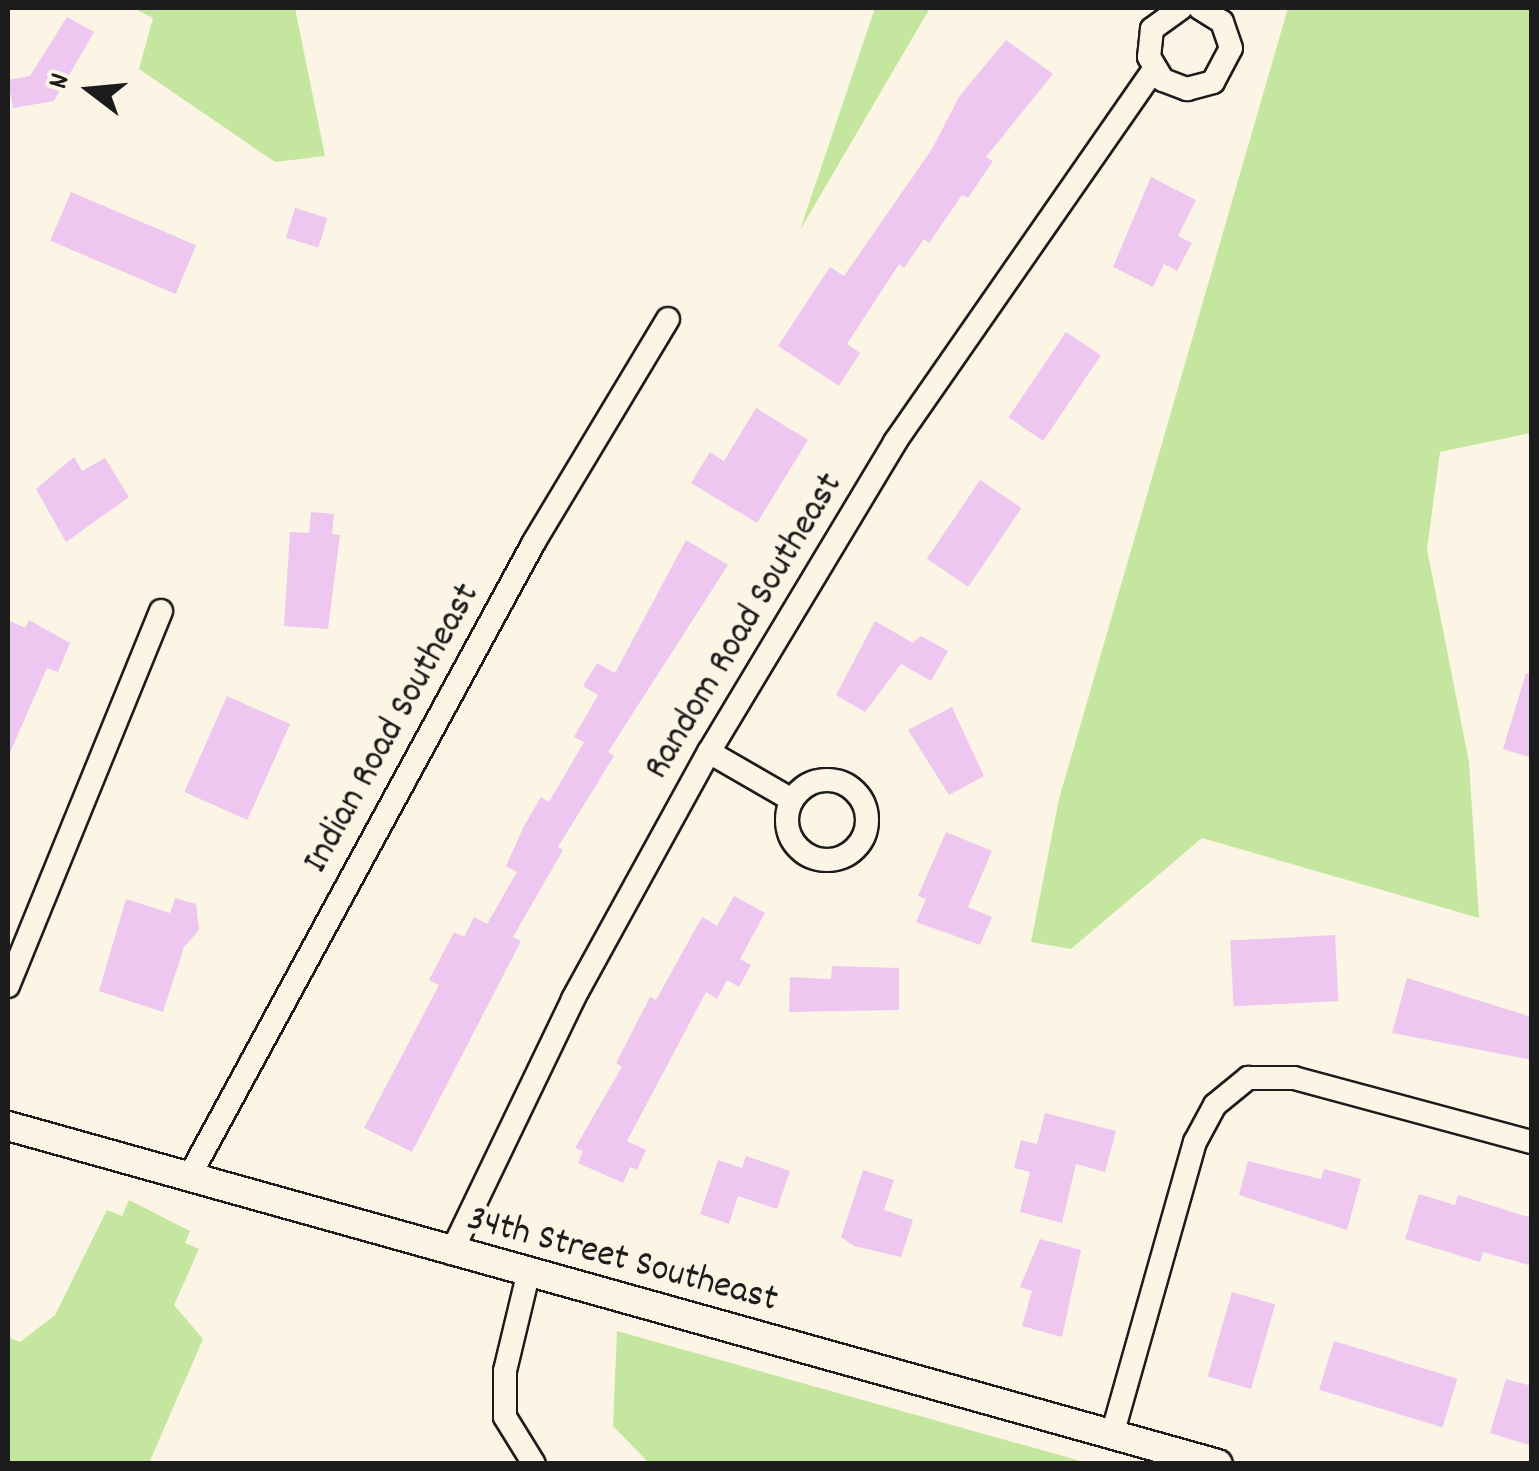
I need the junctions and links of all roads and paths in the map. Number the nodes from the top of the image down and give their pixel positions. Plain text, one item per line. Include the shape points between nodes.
1 (1182, 8) edge
2 (1200, 8) edge
3 (1154, 70) junction
4 (668, 319) dead end
5 (162, 611) dead end
6 (710, 752) junction
7 (792, 800) dead end
8 (8, 986) edge
9 (8, 1126) edge
10 (1532, 1142) edge
11 (189, 1177) junction
12 (451, 1253) junction
13 (528, 1275) junction
14 (1112, 1435) junction
15 (534, 1464) edge
16 (1218, 1464) edge

1 - 3 street, Random Road Southeast via 1152,29
2 - 3 street via 1229,35 1222,73 1188,89
3 - 6 street, Random Road Southeast via 895,442
4 - 11 street, Indian Road Southeast via 534,542
5 - 8 street
6 - 7 street
6 - 12 street, Random Road Southeast via 573,999
9 - 11 street, 34th Street Southeast
10 - 14 street via 1294,1078 1248,1078 1215,1105 1195,1142
11 - 12 street, 34th Street Southeast
12 - 13 street, 34th Street Southeast
13 - 14 street, 34th Street Southeast
13 - 15 street via 506,1371 505,1417
14 - 16 street, 34th Street Southeast

